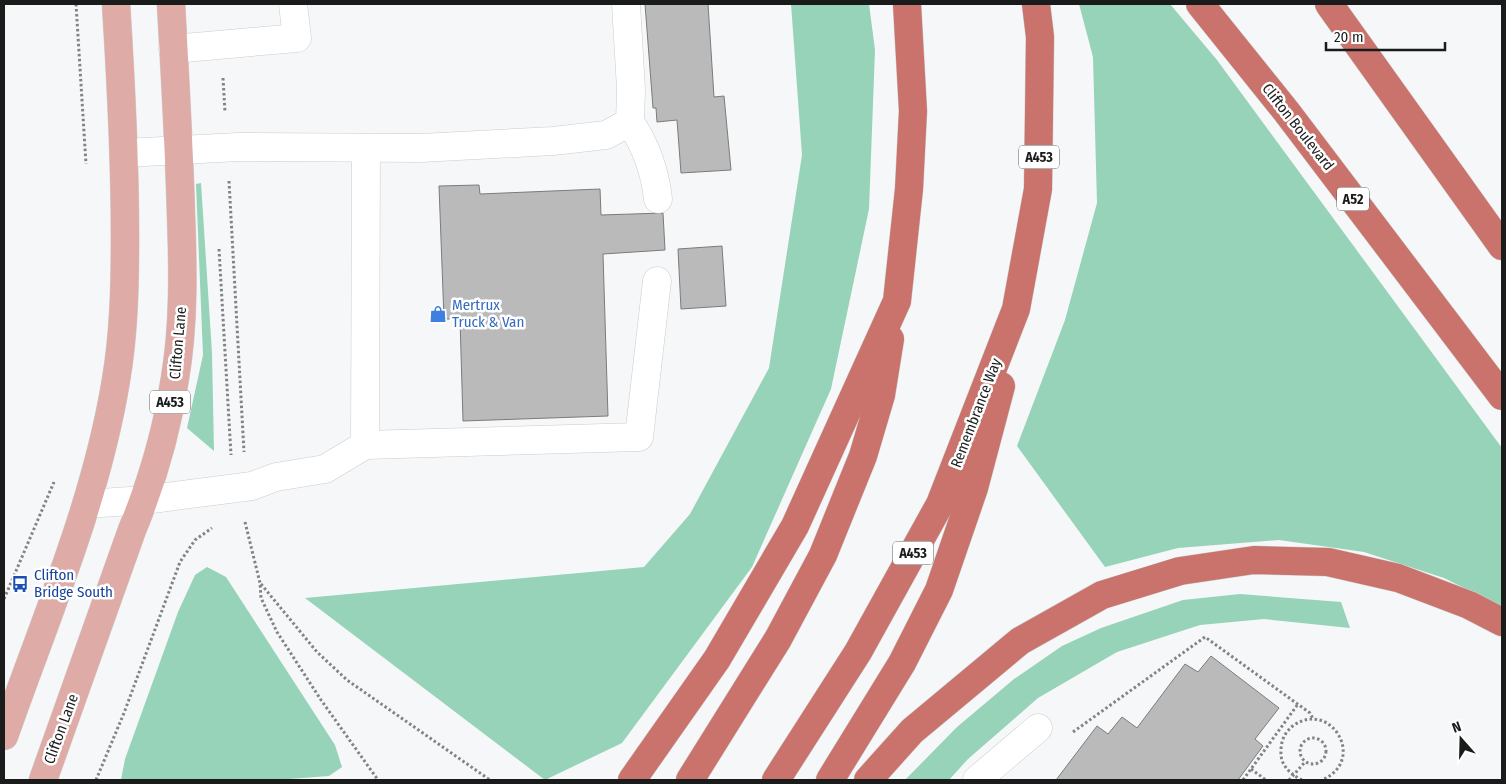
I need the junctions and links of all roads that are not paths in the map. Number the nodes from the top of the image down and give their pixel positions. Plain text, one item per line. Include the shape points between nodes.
1 (116, 4) edge
2 (171, 4) edge
3 (293, 4) edge
4 (626, 4) edge
5 (907, 4) edge
6 (1036, 4) edge
7 (1200, 4) edge
8 (1329, 4) edge
9 (174, 49) junction
10 (630, 122) junction
11 (180, 148) junction
12 (366, 148) junction
13 (125, 153) junction
14 (658, 199) dead end
15 (1502, 246) edge
16 (657, 280) dead end
17 (897, 301) junction
18 (1016, 309) junction
19 (1502, 396) edge
20 (365, 445) junction
21 (144, 500) junction
22 (87, 504) junction
23 (1502, 622) edge
24 (1038, 728) road end
25 (4, 736) edge
26 (692, 778) edge
27 (43, 780) edge
28 (632, 780) edge
29 (776, 780) edge
30 (830, 780) edge
31 (868, 780) edge
32 (977, 780) edge

1 - 13 main road
2 - 9 main road, Clifton Lane / A453
3 - 9 lane via 298,38
4 - 10 lane
5 - 17 highway via 913,111 909,190
6 - 18 highway, Remembrance Way / A453 via 1040,37 1038,189
7 - 19 highway, Clifton Boulevard / A52 via 1286,111
8 - 15 highway
9 - 11 main road, Clifton Lane / A453
10 - 12 lane via 606,135 553,141
10 - 14 lane via 642,140 656,182
11 - 12 lane
11 - 13 lane
11 - 21 main road, Clifton Lane / A453 via 182,315 176,377 166,426
12 - 20 lane
13 - 22 main road via 125,294 116,380
16 - 20 lane via 640,437
17 - 26 highway via 881,394 863,456 823,555 778,640
17 - 28 highway via 795,526 717,660
18 - 29 highway, Remembrance Way / A453 via 940,504 858,652
18 - 30 highway via 996,411 939,590 902,663
20 - 21 lane via 326,469
21 - 22 lane
21 - 27 main road, Clifton Lane / A453
22 - 25 main road
23 - 31 highway via 1469,605 1398,578 1328,562 1254,560 1180,570 1102,595 1020,641 912,731
24 - 32 lane

